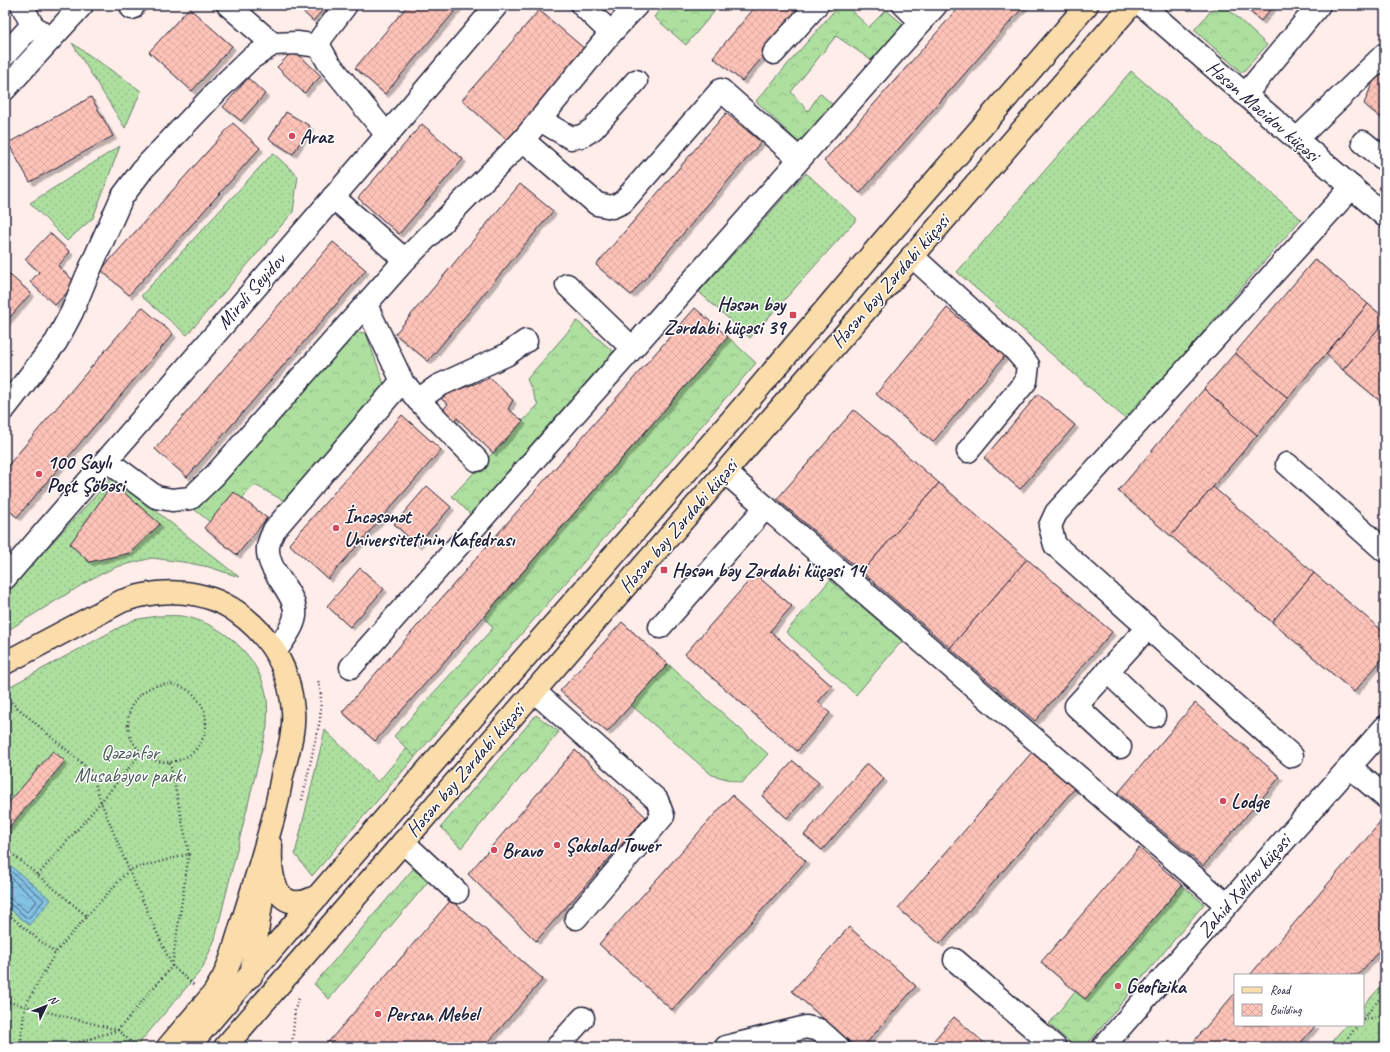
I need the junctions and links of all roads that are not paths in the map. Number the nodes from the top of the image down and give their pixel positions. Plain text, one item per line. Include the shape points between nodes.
1 (22, 5) edge
2 (82, 5) edge
3 (228, 5) edge
4 (346, 5) edge
5 (497, 5) edge
6 (582, 5) edge
7 (637, 5) edge
8 (817, 5) edge
9 (904, 5) edge
10 (936, 5) edge
11 (1088, 5) edge
12 (1131, 5) edge
13 (1142, 5) edge
14 (1319, 5) edge
15 (920, 22) junction
16 (32, 25) junction
17 (611, 33) junction
18 (50, 40) junction
19 (273, 44) junction
20 (319, 46) junction
21 (774, 53) dead end
22 (1385, 54) edge
23 (5, 55) edge
24 (636, 81) dead end
25 (5, 88) edge
26 (1245, 95) junction
27 (540, 120) junction
28 (387, 136) junction
29 (523, 140) junction
30 (1297, 140) junction
31 (1363, 142) dead end
32 (799, 160) junction
33 (1385, 160) edge
34 (1352, 187) junction
35 (333, 197) junction
36 (1385, 216) edge
37 (912, 256) junction
38 (406, 260) junction
39 (567, 285) dead end
40 (366, 306) junction
41 (526, 341) dead end
42 (632, 348) junction
43 (402, 381) junction
44 (418, 400) junction
45 (5, 408) edge
46 (968, 452) dead end
47 (106, 460) junction
48 (477, 460) dead end
49 (1287, 464) dead end
50 (725, 472) junction
51 (766, 507) junction
52 (1385, 551) edge
53 (9, 563) edge
54 (660, 627) dead end
55 (1148, 627) junction
56 (276, 651) junction
57 (5, 663) edge
58 (351, 668) dead end
59 (1107, 671) junction
60 (534, 691) junction
61 (1154, 716) dead end
62 (1385, 727) edge
63 (1120, 747) dead end
64 (1292, 756) dead end
65 (1350, 767) junction
66 (1385, 797) edge
67 (271, 825) junction
68 (403, 842) junction
69 (457, 892) dead end
70 (318, 896) junction
71 (1227, 905) junction
72 (576, 918) dead end
73 (955, 960) dead end
74 (252, 974) junction
75 (583, 1018) dead end
76 (244, 1024) junction
77 (1110, 1045) edge
78 (168, 1047) edge
79 (188, 1047) edge
80 (225, 1047) edge
81 (244, 1047) edge
82 (557, 1047) edge
83 (726, 1047) edge
84 (838, 1047) edge
85 (1055, 1047) edge

1 - 16 street
2 - 18 street
3 - 19 street
4 - 20 street via 321,38
5 - 28 street, Mirəli Seyidov
6 - 17 street
7 - 17 street
8 - 21 street
9 - 15 street
10 - 15 street
11 - 70 main road, Həsən bəy Zərdabi küçəsi
12 - 37 main road, Həsən bəy Zərdabi küçəsi
13 - 26 street, Həsən Məcidov küçəsi
14 - 26 street
15 - 32 street
16 - 18 street
16 - 23 street
17 - 27 street
18 - 25 street
19 - 20 street
19 - 45 street via 250,59 219,89 143,169 122,197 72,312 56,342
20 - 28 street via 328,62
22 - 30 street
24 - 27 street via 593,129 582,136 571,138
26 - 30 street, Həsən Məcidov küçəsi
27 - 29 street
28 - 35 street, Mirəli Seyidov
29 - 32 street via 597,204 612,208 623,202 721,90
29 - 38 street
30 - 34 street, Həsən Məcidov küçəsi
31 - 33 street
32 - 42 street
34 - 36 street, Həsən Məcidov küçəsi
34 - 55 street via 1056,513 1050,526 1054,546
35 - 38 street
35 - 47 street, Mirəli Seyidov
37 - 46 street via 1013,348 1028,365 1026,381
37 - 50 main road, Həsən bəy Zərdabi küçəsi
38 - 40 street
39 - 42 street
40 - 43 street
40 - 47 street via 214,476 191,498 172,500 156,497
41 - 44 street via 506,355 438,386
42 - 58 street
43 - 44 street
43 - 56 street via 274,530 268,548 270,561 292,602 295,615 292,625
44 - 48 street
47 - 53 street, Mirəli Seyidov
49 - 52 street
50 - 51 street
50 - 60 main road, Həsən bəy Zərdabi küçəsi
51 - 54 street
51 - 71 street
55 - 59 street
55 - 64 street
56 - 57 main road via 248,620 232,609 196,595 158,592 122,601
56 - 67 main road via 286,674 293,712 292,731
59 - 61 street
59 - 63 street via 1076,706
60 - 68 main road, Həsən bəy Zərdabi küçəsi
60 - 72 street via 657,800 663,816
62 - 65 street, Zahid Xəlilov küçəsi
65 - 66 street
65 - 71 street, Zahid Xəlilov küçəsi
67 - 70 main road via 272,876 275,886 293,902 306,901
67 - 74 main road
67 - 78 main road via 224,976 214,993
68 - 69 street
68 - 76 main road, Həsən bəy Zərdabi küçəsi
70 - 74 main road, Həsən bəy Zərdabi küçəsi
71 - 77 street, Zahid Xəlilov küçəsi
73 - 85 street
74 - 76 main road
74 - 79 main road, Həsən bəy Zərdabi küçəsi
75 - 82 street
76 - 80 main road, Həsən bəy Zərdabi küçəsi
76 - 81 main road
83 - 84 street via 806,1027 819,1030

